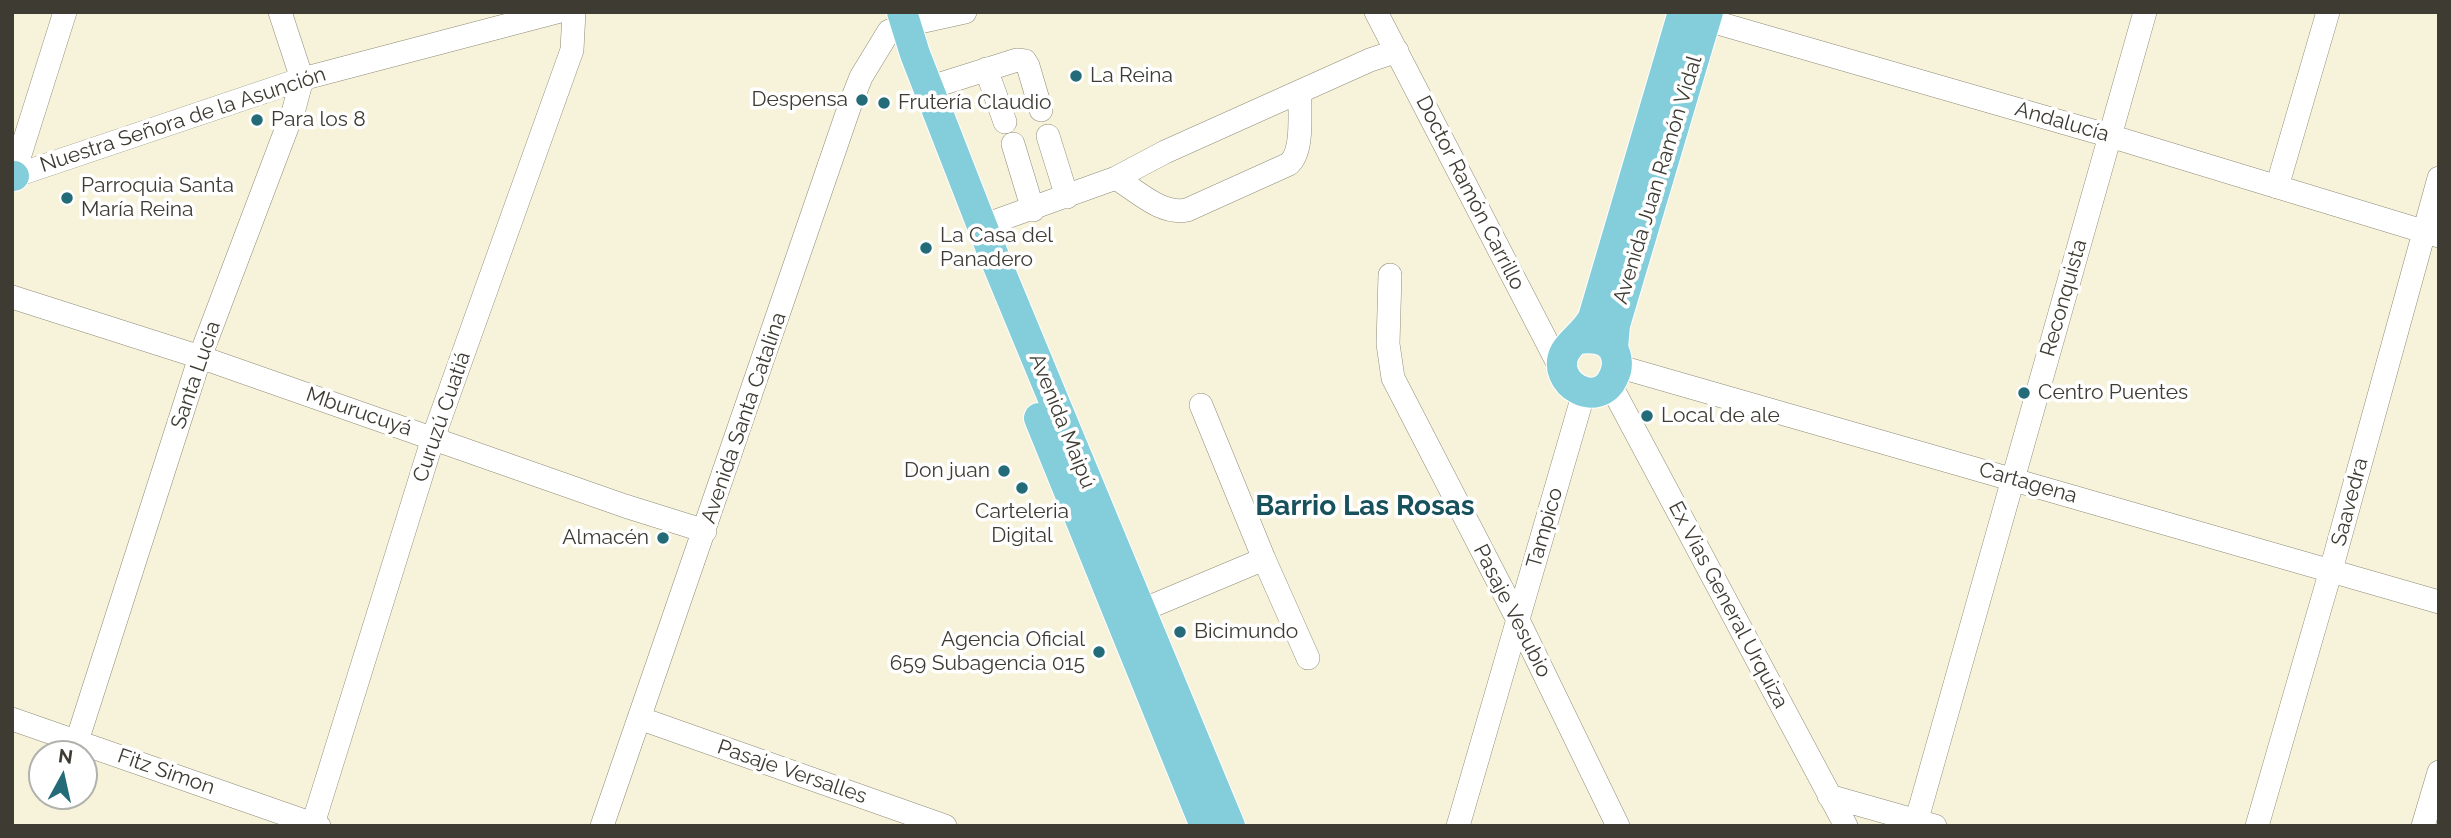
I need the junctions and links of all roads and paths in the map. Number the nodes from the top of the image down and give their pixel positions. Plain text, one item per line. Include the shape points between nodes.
1 (65, 12) edge
2 (280, 12) edge
3 (557, 12) edge
4 (574, 12) edge
5 (965, 12) edge
6 (1377, 12) edge
7 (2145, 12) edge
8 (2328, 12) edge
9 (1695, 14) edge
10 (895, 20) edge
11 (1397, 51) junction
12 (986, 69) junction
13 (302, 79) junction
14 (928, 88) junction
15 (1300, 92) junction
16 (1041, 110) dead end
17 (1048, 136) dead end
18 (2110, 136) junction
19 (13, 177) edge
20 (1116, 178) junction
21 (2439, 178) edge
22 (2277, 187) junction
23 (1067, 197) junction
24 (1033, 209) junction
25 (982, 226) junction
26 (2431, 234) edge
27 (1390, 275) dead end
28 (12, 296) edge
29 (200, 357) junction
30 (1598, 373) junction
31 (1201, 405) dead end
32 (433, 438) junction
33 (2013, 479) junction
34 (705, 531) junction
35 (1264, 559) junction
36 (2331, 570) junction
37 (2439, 602) edge
38 (1131, 615) junction
39 (1518, 620) junction
40 (1307, 657) dead end
41 (639, 718) junction
42 (12, 719) edge
43 (74, 740) edge
44 (77, 740) edge
45 (98, 748) edge
46 (2439, 772) edge
47 (1829, 796) junction
48 (1922, 824) edge
49 (316, 825) edge
50 (602, 826) edge
51 (945, 826) edge
52 (1205, 826) edge
53 (1230, 826) edge
54 (1458, 826) edge
55 (1618, 826) edge
56 (1846, 826) edge
57 (2257, 826) edge
58 (2423, 826) edge

1 - 19 street
2 - 13 street
3 - 13 street, Nuestra Señora de la Asunción
4 - 32 street, Curuzú Cuatiá via 572,50
5 - 10 street
6 - 11 street, Doctor Ramón Carrillo
7 - 18 street, Reconquista
8 - 22 street
9 - 18 street, Andalucía
9 - 30 main road, Avenida Juan Ramón Vidal via 1615,325
9 - 30 main road, Avenida Juan Ramón Vidal via 1593,318 1562,361
10 - 14 main road, Avenida Maipú
10 - 34 street, Avenida Santa Catalina via 850,105
10 - 38 main road, Avenida Maipú via 966,237
11 - 15 street
11 - 30 street, Doctor Ramón Carrillo
12 - 14 street
12 - 16 street via 1024,61
12 - 24 street
13 - 19 street, Nuestra Señora de la Asunción
13 - 29 street, Santa Lucia
14 - 25 main road, Avenida Maipú
15 - 20 street
15 - 20 street via 1298,149 1289,164 1177,212 1165,210
17 - 23 street
18 - 22 street, Andalucía
18 - 33 street, Reconquista
20 - 23 street
21 - 26 street, Saavedra
22 - 26 street, Andalucía
23 - 24 street
24 - 25 street
25 - 38 main road, Avenida Maipú
26 - 36 street, Saavedra
27 - 39 street, Pasaje Vesubio via 1388,344 1393,378
28 - 29 street, Mburucuyá
29 - 32 street, Mburucuyá
29 - 44 street, Santa Lucia
30 - 33 street, Cartagena
30 - 39 street, Tampico
30 - 47 street, Ex Vias General Urquiza
31 - 35 street
32 - 34 street, Mburucuyá
32 - 49 street, Curuzú Cuatiá
33 - 36 street, Cartagena
33 - 48 street, Reconquista
34 - 41 street, Avenida Santa Catalina
35 - 38 street
35 - 40 street
36 - 37 street, Cartagena
36 - 57 street, Saavedra
38 - 52 main road, Avenida Maipú
38 - 53 main road, Avenida Maipú
39 - 54 street, Tampico
39 - 55 street, Pasaje Vesubio
41 - 50 street, Avenida Santa Catalina
41 - 51 street, Pasaje Versalles
42 - 43 street, Fitz Simon
45 - 49 street, Fitz Simon
46 - 58 street
47 - 48 street
47 - 56 street, Ex Vias General Urquiza

